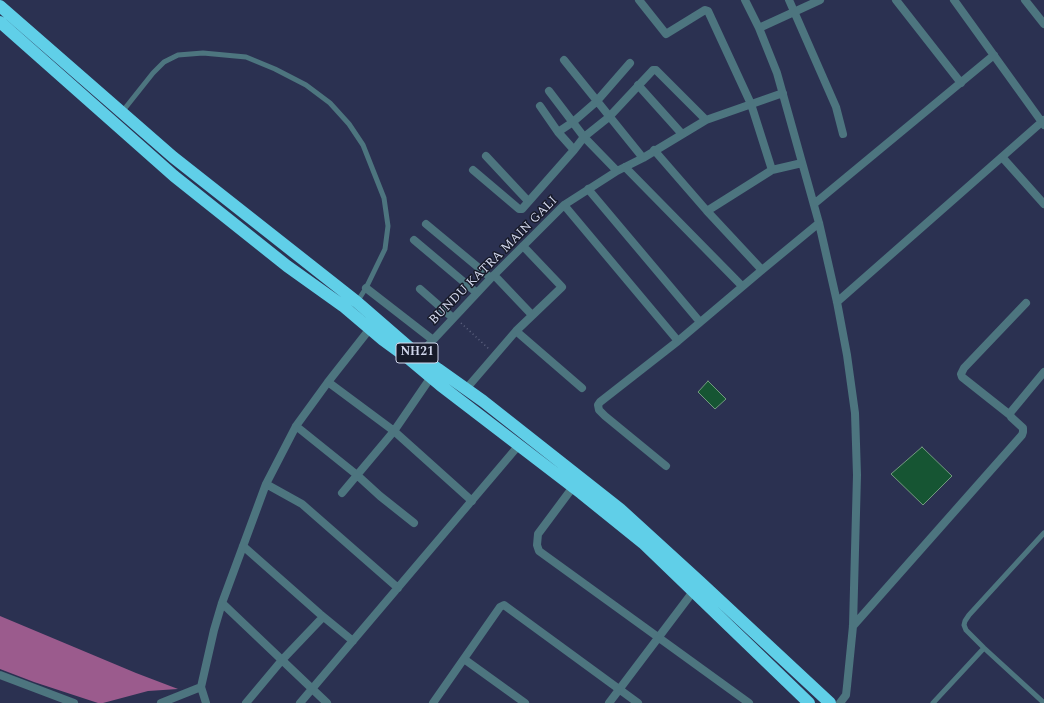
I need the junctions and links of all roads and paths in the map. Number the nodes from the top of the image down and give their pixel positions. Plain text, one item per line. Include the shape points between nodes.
1 (639, 0) edge
2 (745, 0) edge
3 (790, 0) edge
4 (820, 0) edge
5 (896, 0) edge
6 (954, 0) edge
7 (1025, 0) edge
8 (0, 6) edge
9 (795, 11) junction
10 (0, 22) edge
11 (1044, 24) edge
12 (759, 28) junction
13 (994, 55) junction
14 (564, 60) dead end
15 (630, 63) dead end
16 (961, 83) junction
17 (638, 85) junction
18 (549, 91) dead end
19 (783, 93) junction
20 (596, 102) junction
21 (751, 104) junction
22 (540, 106) dead end
23 (122, 112) junction
24 (609, 117) junction
25 (706, 120) junction
26 (573, 122) junction
27 (1043, 122) edge
28 (558, 132) junction
29 (682, 134) junction
30 (843, 134) dead end
31 (584, 137) junction
32 (574, 150) junction
33 (654, 150) junction
34 (486, 156) dead end
35 (1002, 157) junction
36 (643, 158) junction
37 (802, 163) junction
38 (624, 167) junction
39 (473, 170) dead end
40 (772, 170) junction
41 (616, 171) junction
42 (588, 189) junction
43 (528, 201) junction
44 (814, 204) junction
45 (1044, 204) edge
46 (564, 205) junction
47 (707, 211) junction
48 (819, 223) junction
49 (426, 224) dead end
50 (414, 240) dead end
51 (523, 246) junction
52 (762, 270) junction
53 (492, 277) junction
54 (742, 286) junction
55 (366, 288) junction
56 (420, 289) dead end
57 (477, 293) junction
58 (357, 302) junction
59 (837, 302) junction
60 (1026, 303) dead end
61 (532, 315) junction
62 (454, 317) junction
63 (378, 319) junction
64 (700, 322) junction
65 (370, 329) junction
66 (516, 331) junction
67 (433, 340) junction
68 (678, 341) junction
69 (419, 355) junction
70 (495, 355) junction
71 (1044, 372) edge
72 (431, 377) junction
73 (328, 382) junction
74 (582, 388) dead end
75 (466, 389) junction
76 (1010, 415) junction
77 (296, 426) junction
78 (394, 431) junction
79 (519, 445) junction
80 (666, 466) dead end
81 (357, 475) junction
82 (266, 484) junction
83 (573, 487) junction
84 (342, 493) dead end
85 (472, 501) junction
86 (414, 523) dead end
87 (1044, 533) edge
88 (243, 546) junction
89 (697, 586) junction
90 (398, 588) junction
91 (222, 603) junction
92 (323, 617) junction
93 (853, 626) junction
94 (659, 636) junction
95 (352, 641) junction
96 (984, 648) junction
97 (464, 659) junction
98 (282, 660) junction
99 (0, 675) edge
100 (202, 686) junction
101 (311, 689) junction
102 (619, 689) junction
103 (74, 703) edge
104 (161, 703) edge
105 (206, 703) edge
106 (246, 703) edge
107 (300, 703) edge
108 (327, 703) edge
109 (433, 703) edge
110 (525, 703) edge
111 (609, 703) edge
112 (638, 703) edge
113 (749, 703) edge
114 (810, 703) edge
115 (830, 703) edge
116 (840, 703) edge
117 (933, 703) edge
118 (1044, 703) edge

1 - 21 street via 666,34 705,10 708,11
2 - 12 street
3 - 9 street
4 - 9 street
5 - 16 street
6 - 13 street
7 - 11 street
8 - 23 highway, NH21
9 - 12 street
9 - 30 street via 836,107
10 - 65 highway, NH21 via 174,176
12 - 19 street
13 - 16 street
13 - 27 street
14 - 20 street
15 - 20 street
16 - 44 street
17 - 24 street
17 - 25 street via 651,70 656,70
17 - 29 street
18 - 26 street
19 - 21 street, BUNDU KATRA MAIN GALI
19 - 37 street
20 - 24 street
20 - 26 street
21 - 25 street, BUNDU KATRA MAIN GALI
21 - 40 street
22 - 28 street
23 - 55 lane via 153,73 164,62 178,54 203,53 246,57 275,68 306,85 330,103 349,124 363,145 384,198 388,226 385,249
23 - 58 highway, NH21 via 173,157
24 - 31 street
24 - 36 street
25 - 29 street, BUNDU KATRA MAIN GALI
26 - 28 street
26 - 31 street
27 - 35 street
28 - 32 street
29 - 33 street, BUNDU KATRA MAIN GALI
31 - 32 street
31 - 41 street
32 - 43 street
33 - 36 street, BUNDU KATRA MAIN GALI
33 - 47 street
34 - 43 street
35 - 45 street
35 - 59 street
36 - 38 street, BUNDU KATRA MAIN GALI
37 - 40 street
37 - 44 street
38 - 41 street, BUNDU KATRA MAIN GALI
38 - 54 street
39 - 43 street via 519,209
40 - 47 street
41 - 42 street, BUNDU KATRA MAIN GALI
42 - 46 street, BUNDU KATRA MAIN GALI
42 - 64 street
44 - 48 street
46 - 51 street, BUNDU KATRA MAIN GALI
46 - 68 street
47 - 52 street
48 - 52 street
48 - 59 street
49 - 53 street
50 - 57 street
51 - 53 street, BUNDU KATRA MAIN GALI
51 - 61 street via 562,287
52 - 54 street
53 - 57 street, BUNDU KATRA MAIN GALI
53 - 61 street
54 - 64 street
55 - 58 lane
55 - 67 street
56 - 62 street
57 - 62 street, BUNDU KATRA MAIN GALI
58 - 63 highway, NH21
59 - 93 street via 855,412 857,475
60 - 76 street via 961,374
61 - 66 street
62 - 67 street, BUNDU KATRA MAIN GALI
62 - 70 path
63 - 65 street
63 - 69 highway, NH21
64 - 68 street
65 - 72 highway, NH21
65 - 73 street
66 - 70 street
66 - 74 street
67 - 69 street, BUNDU KATRA MAIN GALI
68 - 80 street via 600,402 598,407 605,416
69 - 75 highway, NH21
70 - 75 street
71 - 76 street
72 - 78 street
72 - 79 highway, NH21
73 - 77 street
73 - 78 street
75 - 89 highway, NH21 via 614,504
76 - 93 street via 1023,428 1022,435
77 - 81 street
77 - 82 street
78 - 81 street
78 - 85 street
79 - 83 highway, NH21
79 - 85 street
81 - 84 street
81 - 86 street
82 - 88 street
82 - 90 street via 302,504
83 - 89 highway, NH21
83 - 94 street via 538,534 539,551
85 - 90 street
87 - 96 lane via 965,620 966,630
88 - 91 street
88 - 92 street
89 - 94 street
89 - 114 highway, NH21
89 - 115 highway, NH21
90 - 95 street
91 - 98 street
91 - 100 street
92 - 95 street
92 - 98 street
93 - 116 street via 846,695
94 - 102 street
94 - 113 street
95 - 101 street
96 - 117 lane
96 - 118 lane
97 - 102 street via 500,607 504,605
97 - 109 street
97 - 110 street
98 - 101 street
98 - 106 street
99 - 103 street
100 - 104 street
100 - 105 street
101 - 107 street
101 - 108 street
102 - 111 street
102 - 112 street

